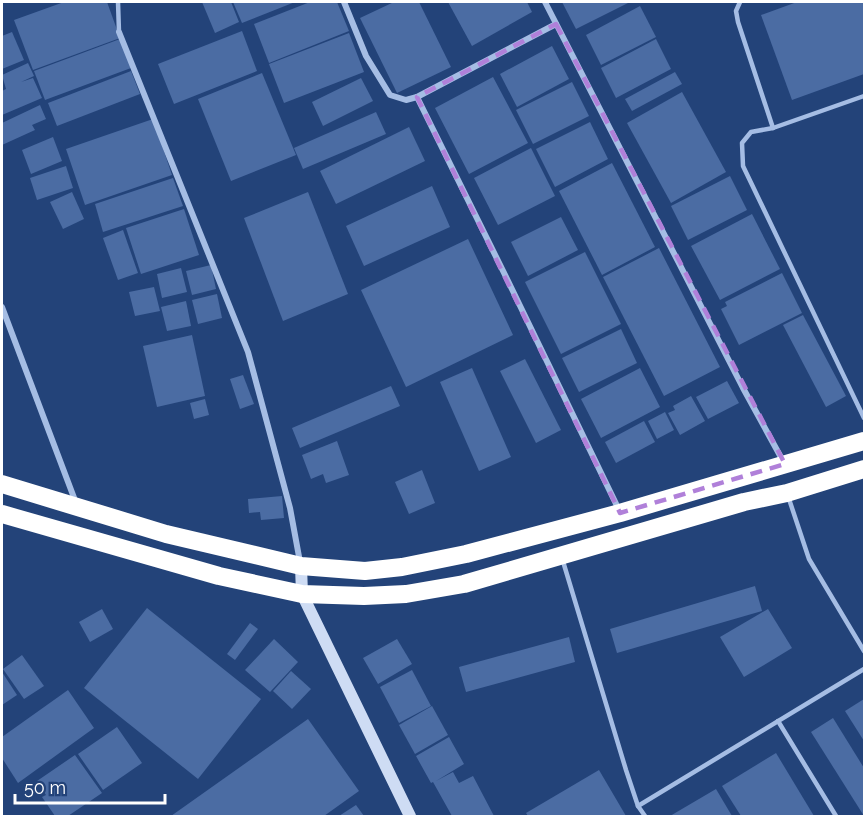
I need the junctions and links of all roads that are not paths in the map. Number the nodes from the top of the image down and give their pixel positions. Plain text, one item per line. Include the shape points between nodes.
1 (118, 2) edge
2 (344, 2) edge
3 (545, 2) edge
4 (740, 2) edge
5 (556, 24) junction
6 (119, 32) joint
7 (864, 96) edge
8 (417, 97) junction
9 (773, 129) junction
10 (2, 307) edge
11 (864, 418) edge
12 (864, 441) edge
13 (785, 464) junction
14 (864, 469) edge
15 (2, 484) edge
16 (787, 493) junction
17 (77, 507) junction
18 (620, 513) junction
19 (2, 514) edge
20 (561, 556) junction
21 (301, 566) junction
22 (302, 594) junction
23 (864, 651) edge
24 (864, 669) edge
25 (778, 721) junction
26 (638, 806) junction
27 (410, 816) edge
28 (645, 816) edge
29 (836, 816) edge

1 - 6 lane
2 - 8 street via 366,56 390,95 406,100
3 - 5 street
4 - 9 lane via 736,11 738,22
5 - 8 street
5 - 13 street
6 - 21 street via 248,352 290,508
7 - 9 lane
8 - 18 street
9 - 11 lane via 751,132 742,143 743,166
10 - 17 street
12 - 13 highway
13 - 18 highway
14 - 16 highway
15 - 17 highway
16 - 20 highway
16 - 23 lane via 808,559
17 - 21 highway via 166,534
18 - 21 highway via 402,567 365,571
19 - 22 highway via 207,573
20 - 22 highway via 465,584 406,594
20 - 26 lane
21 - 22 street
22 - 27 street
24 - 25 lane
25 - 26 lane
25 - 29 lane
26 - 28 lane

